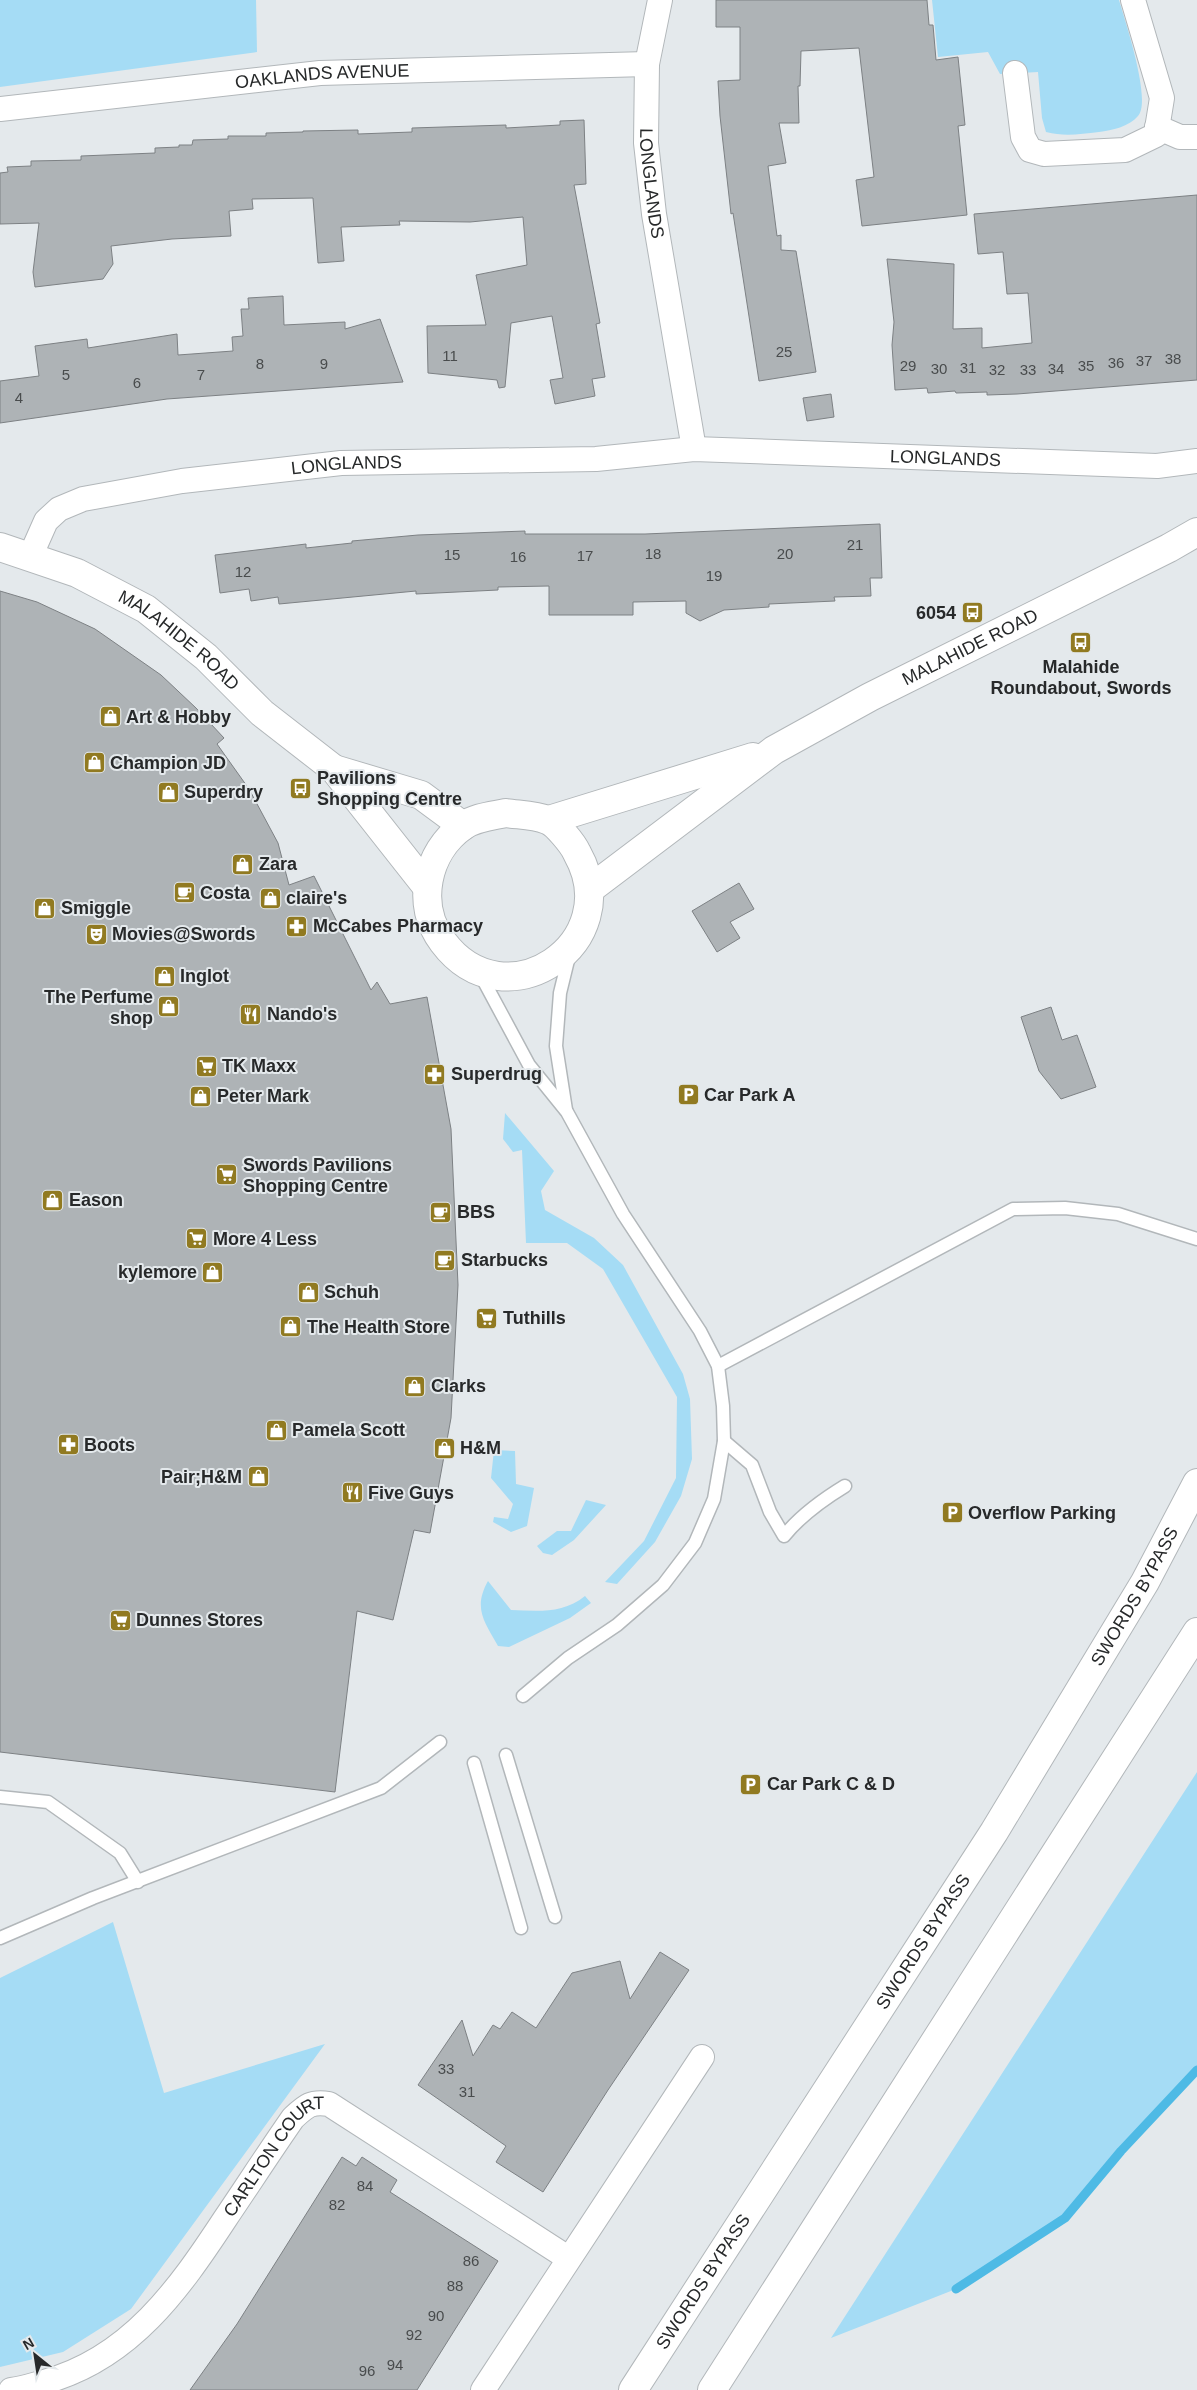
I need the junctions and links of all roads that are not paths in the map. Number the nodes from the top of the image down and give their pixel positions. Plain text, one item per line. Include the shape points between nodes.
1 (660, 0) edge
2 (1133, 0) edge
3 (647, 64) junction
4 (1015, 73) dead end
5 (0, 110) edge
6 (1157, 127) junction
7 (1197, 137) edge
8 (694, 449) junction
9 (1197, 461) edge
10 (1197, 532) edge
11 (0, 547) edge
12 (1169, 548) junction
13 (1197, 548) edge
14 (30, 557) junction
15 (774, 750) junction
16 (334, 769) junction
17 (549, 820) junction
18 (463, 826) junction
19 (426, 886) junction
20 (590, 889) junction
21 (571, 946) junction
22 (480, 974) junction
23 (567, 1112) junction
24 (1182, 1236) junction
25 (1197, 1239) edge
26 (1197, 1249) edge
27 (718, 1366) junction
28 (724, 1441) junction
29 (1197, 1483) edge
30 (845, 1486) dead end
31 (1197, 1632) edge
32 (523, 1696) dead end
33 (440, 1742) dead end
34 (506, 1755) dead end
35 (474, 1763) dead end
36 (0, 1797) edge
37 (138, 1882) junction
38 (556, 1918) dead end
39 (521, 1928) dead end
40 (0, 1938) edge
41 (702, 2057) dead end
42 (568, 2258) junction
43 (11, 2390) edge
44 (483, 2390) edge
45 (633, 2390) edge
46 (712, 2390) edge

1 - 3 street, LONGLANDS
2 - 6 street via 1162,98
3 - 5 street, OAKLANDS AVENUE via 320,74
3 - 8 street, LONGLANDS via 646,143 654,214
4 - 6 street via 1023,137 1030,150 1044,154 1125,150 1156,135
6 - 7 street via 1180,137
8 - 9 street, LONGLANDS via 1157,466
8 - 14 street, LONGLANDS via 596,459 340,463 182,481 83,499 59,509 46,521
10 - 12 main road, MALAHIDE ROAD
11 - 14 main road, MALAHIDE ROAD
12 - 13 main road, MALAHIDE ROAD
12 - 15 main road, MALAHIDE ROAD via 895,685
14 - 16 main road, MALAHIDE ROAD via 77,573 146,609 206,657 262,713
15 - 17 main road, MALAHIDE ROAD
15 - 20 main road, MALAHIDE ROAD
16 - 18 main road, MALAHIDE ROAD via 421,795
16 - 19 main road, MALAHIDE ROAD
17 - 18 main road via 506,813
17 - 20 main road via 573,844 584,866
18 - 19 main road via 443,846 432,865
19 - 22 main road via 428,911 436,934 451,953
20 - 21 main road via 589,910
21 - 22 main road via 556,961 536,972 515,976
21 - 23 lane via 560,993 556,1046
22 - 23 lane via 529,1065
23 - 27 lane via 623,1214 700,1331
24 - 25 lane
24 - 26 lane
24 - 27 lane via 1118,1214 1065,1208 1013,1209
27 - 28 lane
28 - 30 lane via 752,1465 770,1512 784,1536 822,1500
28 - 32 lane via 714,1499 695,1543 663,1585 617,1625 568,1658
29 - 45 main road, SWORDS BYPASS via 1145,1582 994,1832
31 - 46 main road
33 - 37 lane via 381,1788
34 - 38 lane
35 - 39 lane
36 - 37 lane via 48,1802 120,1854
37 - 40 lane
41 - 42 street
42 - 43 street, CARLTON COURT via 329,2104 317,2102 305,2106 293,2118 195,2264 146,2324 118,2348 88,2366 54,2380
42 - 44 street

